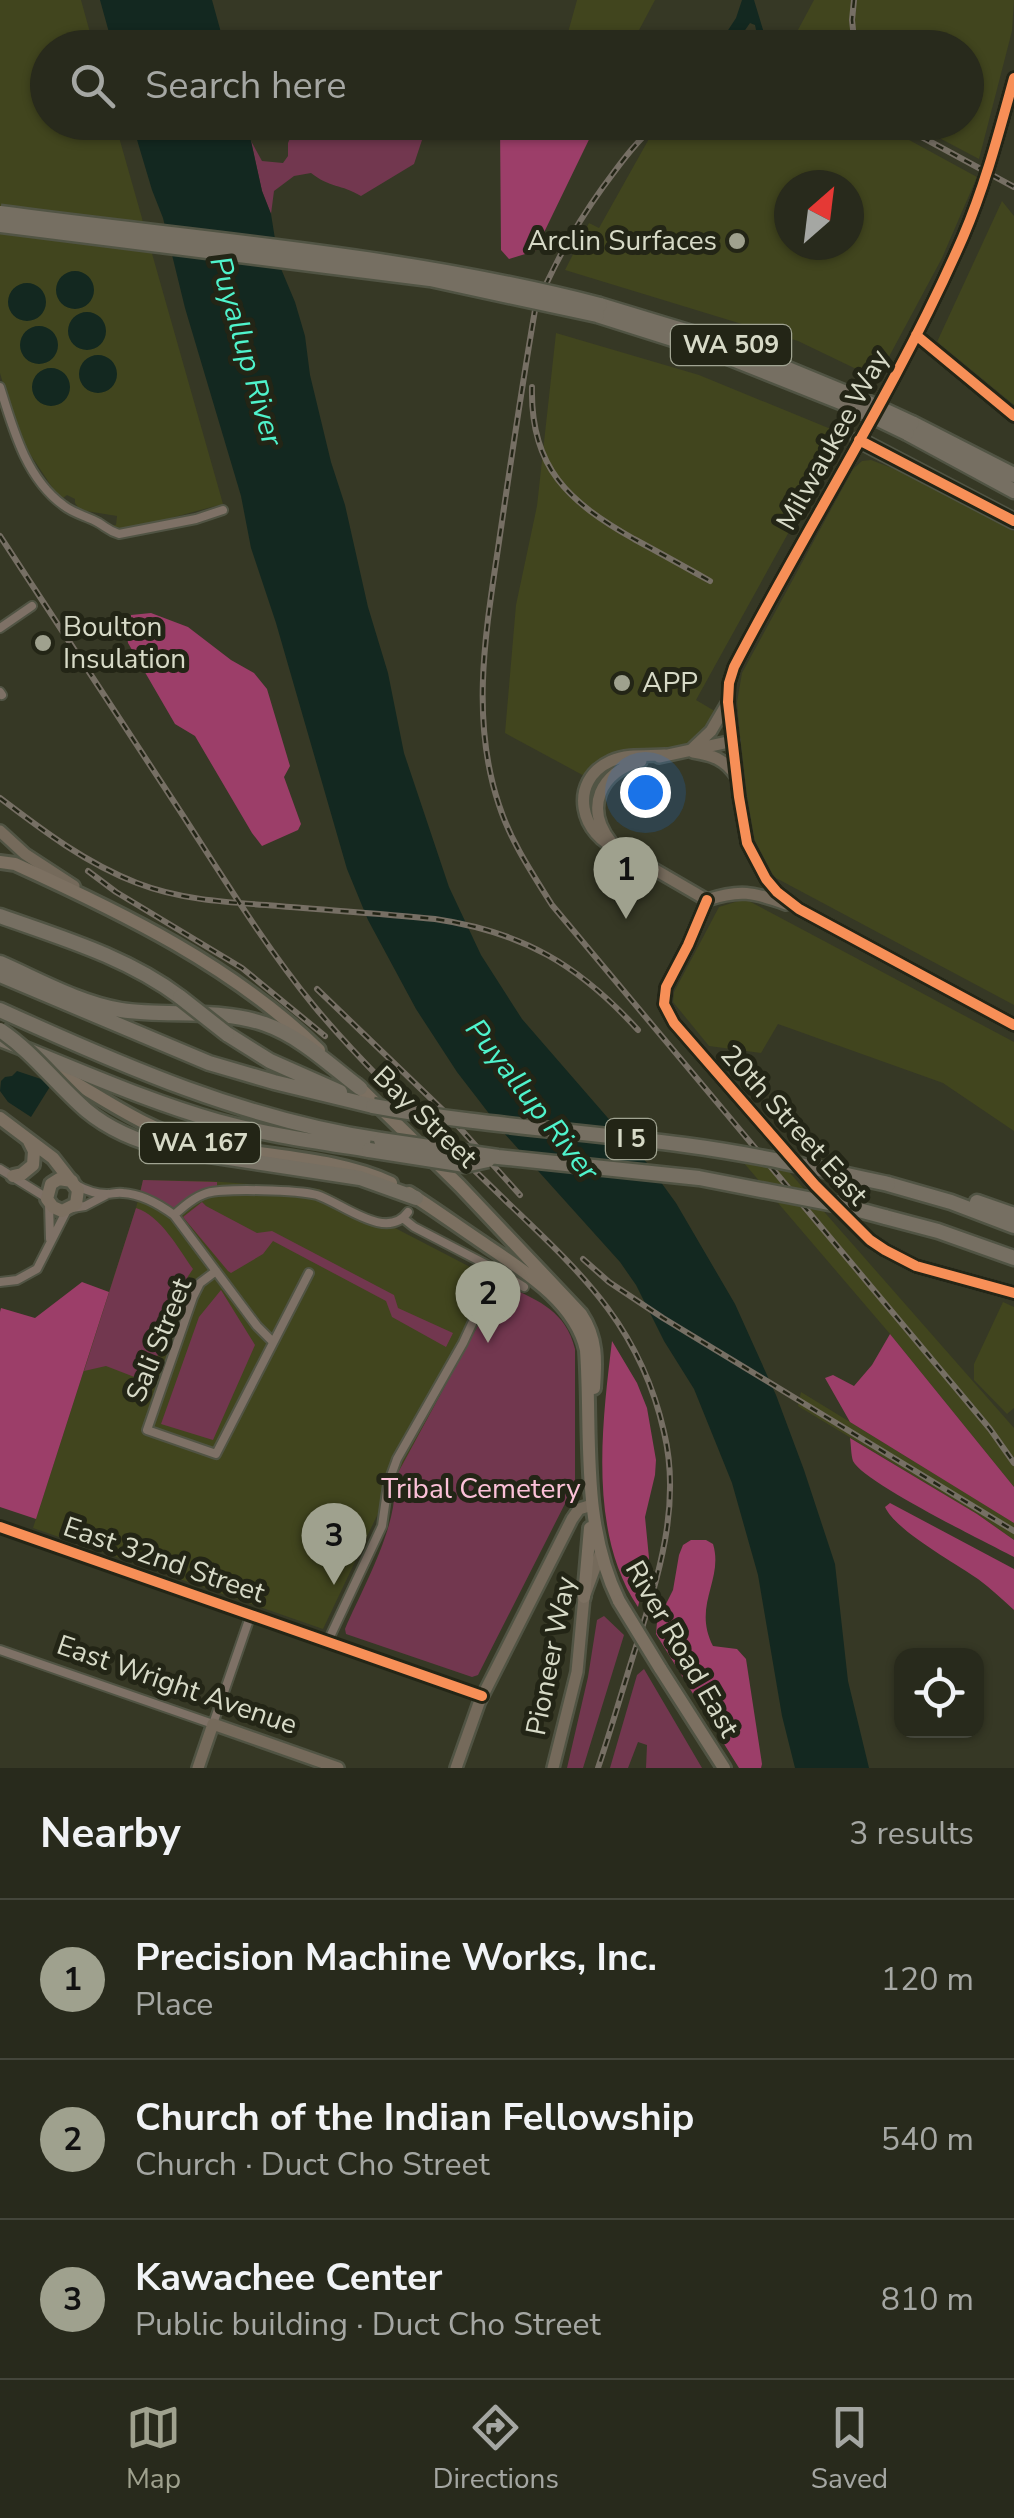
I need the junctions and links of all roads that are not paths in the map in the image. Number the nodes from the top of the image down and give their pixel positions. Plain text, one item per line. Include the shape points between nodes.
1 (1014, 78) edge
2 (0, 213) edge
3 (0, 226) edge
4 (598, 310) junction
5 (916, 335) junction
6 (0, 387) edge
7 (1014, 416) edge
8 (910, 428) junction
9 (859, 440) junction
10 (1014, 475) edge
11 (1014, 493) edge
12 (223, 510) dead end
13 (1014, 521) edge
14 (32, 606) dead end
15 (0, 628) edge
16 (728, 702) junction
17 (732, 741) junction
18 (689, 751) junction
19 (737, 778) junction
20 (0, 832) edge
21 (0, 862) edge
22 (707, 900) junction
23 (799, 909) junction
24 (0, 916) edge
25 (126, 916) junction
26 (0, 963) edge
27 (0, 976) edge
28 (0, 1010) edge
29 (1014, 1025) edge
30 (0, 1030) edge
31 (0, 1041) edge
32 (360, 1088) junction
33 (373, 1106) junction
34 (0, 1118) edge
35 (24, 1135) junction
36 (42, 1149) junction
37 (498, 1157) junction
38 (6, 1172) edge
39 (74, 1183) junction
40 (50, 1192) junction
41 (108, 1194) junction
42 (951, 1202) junction
43 (70, 1209) junction
44 (409, 1209) junction
45 (174, 1215) junction
46 (1014, 1215) edge
47 (1014, 1226) edge
48 (50, 1240) junction
49 (1014, 1258) edge
50 (216, 1270) junction
51 (496, 1270) junction
52 (309, 1273) dead end
53 (0, 1282) edge
54 (524, 1288) dead end
55 (1014, 1292) edge
56 (273, 1342) junction
57 (590, 1420) junction
58 (592, 1506) junction
59 (0, 1527) edge
60 (600, 1554) junction
61 (584, 1597) junction
62 (619, 1601) junction
63 (251, 1614) junction
64 (328, 1642) junction
65 (0, 1650) edge
66 (482, 1696) junction
67 (213, 1724) junction
68 (198, 1768) edge
69 (338, 1768) edge
70 (456, 1768) edge
71 (554, 1768) edge
72 (724, 1768) edge

1 - 5 street, Milwaukee Way via 964,236
2 - 4 highway, WA 509, bridge via 418,266 524,286
3 - 4 highway, WA 509, bridge via 430,279
4 - 8 highway, WA 509, bridge via 726,343
5 - 7 street
5 - 9 street, Milwaukee Way
6 - 12 street via 25,458 68,510 119,534
8 - 10 highway, WA 509
8 - 11 highway, WA 509
9 - 13 highway
9 - 16 street, Milwaukee Way via 734,667
14 - 15 street
16 - 17 street, Milwaukee Way
16 - 18 street
17 - 18 street
17 - 19 street, Milwaukee Way
18 - 19 street via 721,760
18 - 22 street via 614,760 588,784 584,810 602,841
19 - 23 street, Milwaukee Way via 752,856 766,880
20 - 25 street, Bay Street
21 - 25 main road, Bay Street
22 - 23 street via 745,892
22 - 55 street, 20th Street East via 667,984 664,1004 674,1024 870,1240 916,1266
23 - 29 street
24 - 33 highway, bridge via 138,970 270,1061
25 - 32 main road, Bay Street via 260,998
26 - 32 highway via 113,1008 261,1022
27 - 33 highway, I 5 via 209,1062
28 - 37 highway, I 5, bridge via 201,1095 314,1128
30 - 44 highway, bridge via 77,1102 131,1138 360,1178 391,1188
31 - 37 highway, bridge via 241,1127 465,1165
31 - 44 main road, WA 167 via 174,1136 359,1171 399,1186
32 - 57 main road, Bay Street via 585,1320 596,1358
33 - 42 highway, I 5, bridge via 688,1145 810,1166
34 - 35 main road
35 - 36 main road
35 - 38 main road via 34,1162 28,1171
36 - 39 main road
36 - 40 main road
37 - 49 highway, I 5, bridge via 799,1196
38 - 40 street
38 - 40 street
39 - 40 main road via 63,1178
39 - 41 street
39 - 43 main road via 78,1200
40 - 43 main road via 57,1210
40 - 48 street
41 - 43 street
41 - 45 street via 143,1198
42 - 46 highway via 974,1201
42 - 47 highway, I 5
43 - 48 street
44 - 45 street via 390,1224 318,1196 210,1192
44 - 51 street via 414,1227
44 - 57 main road, Bay Street via 430,1207 522,1270 569,1314 586,1350
45 - 50 street
48 - 53 street via 37,1270
50 - 56 street
50 - 56 street, Sali Street via 194,1297 148,1430 216,1454
51 - 54 street
51 - 64 street via 397,1459 382,1526
52 - 56 street
57 - 58 main road, Bay Street
58 - 60 main road, River Road East
58 - 61 main road
58 - 66 street via 572,1519
59 - 63 street, East 32nd Street
60 - 61 street, Pioneer Way
60 - 62 main road, River Road East
61 - 62 main road via 598,1587
61 - 71 street, Pioneer Way via 576,1672
62 - 72 main road, River Road East, bridge
63 - 64 street, East 32nd Street
63 - 67 street
64 - 66 street, East 32nd Street
65 - 67 street, East Wright Avenue
66 - 70 street
67 - 68 street
67 - 69 street, East Wright Avenue

